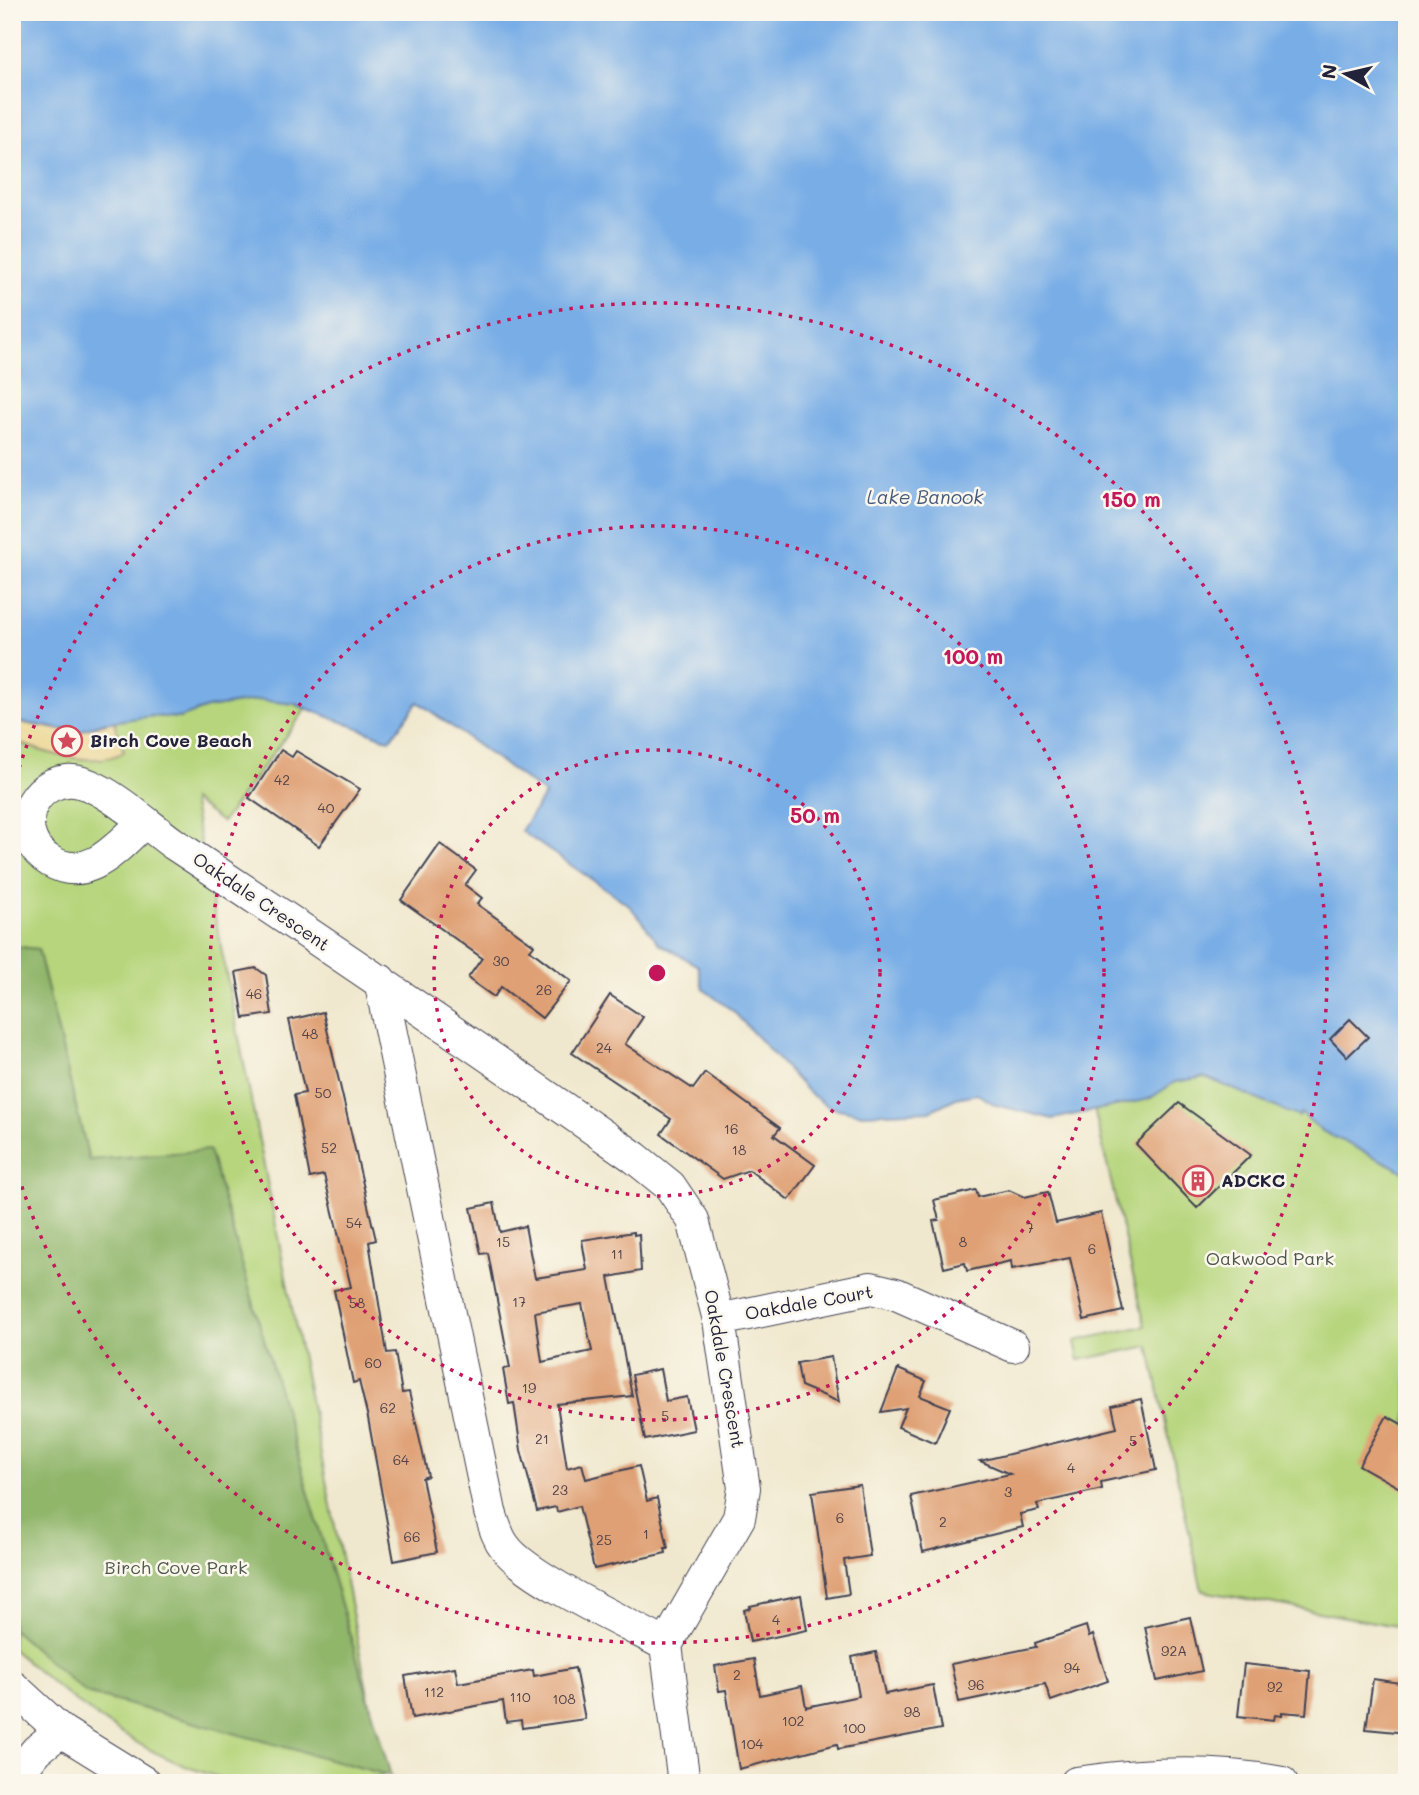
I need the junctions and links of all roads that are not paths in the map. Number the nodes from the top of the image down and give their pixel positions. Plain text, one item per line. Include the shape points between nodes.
1 (143, 823) dead end
2 (380, 980) junction
3 (719, 1320) junction
4 (1013, 1346) dead end
5 (666, 1645) junction
6 (12, 1686) edge
7 (61, 1731) junction
8 (12, 1781) edge
9 (145, 1783) edge
10 (684, 1783) edge
11 (1076, 1783) edge
12 (1282, 1783) edge

1 - 2 street, Oakdale Crescent
2 - 3 street, Oakdale Crescent via 670,1186 694,1220
2 - 5 street via 498,1534 524,1566
3 - 4 street, Oakdale Court via 871,1288 896,1294
3 - 5 street, Oakdale Crescent via 743,1506
5 - 10 street
6 - 7 street
7 - 8 street
7 - 9 street
11 - 12 street via 1119,1776 1195,1775

